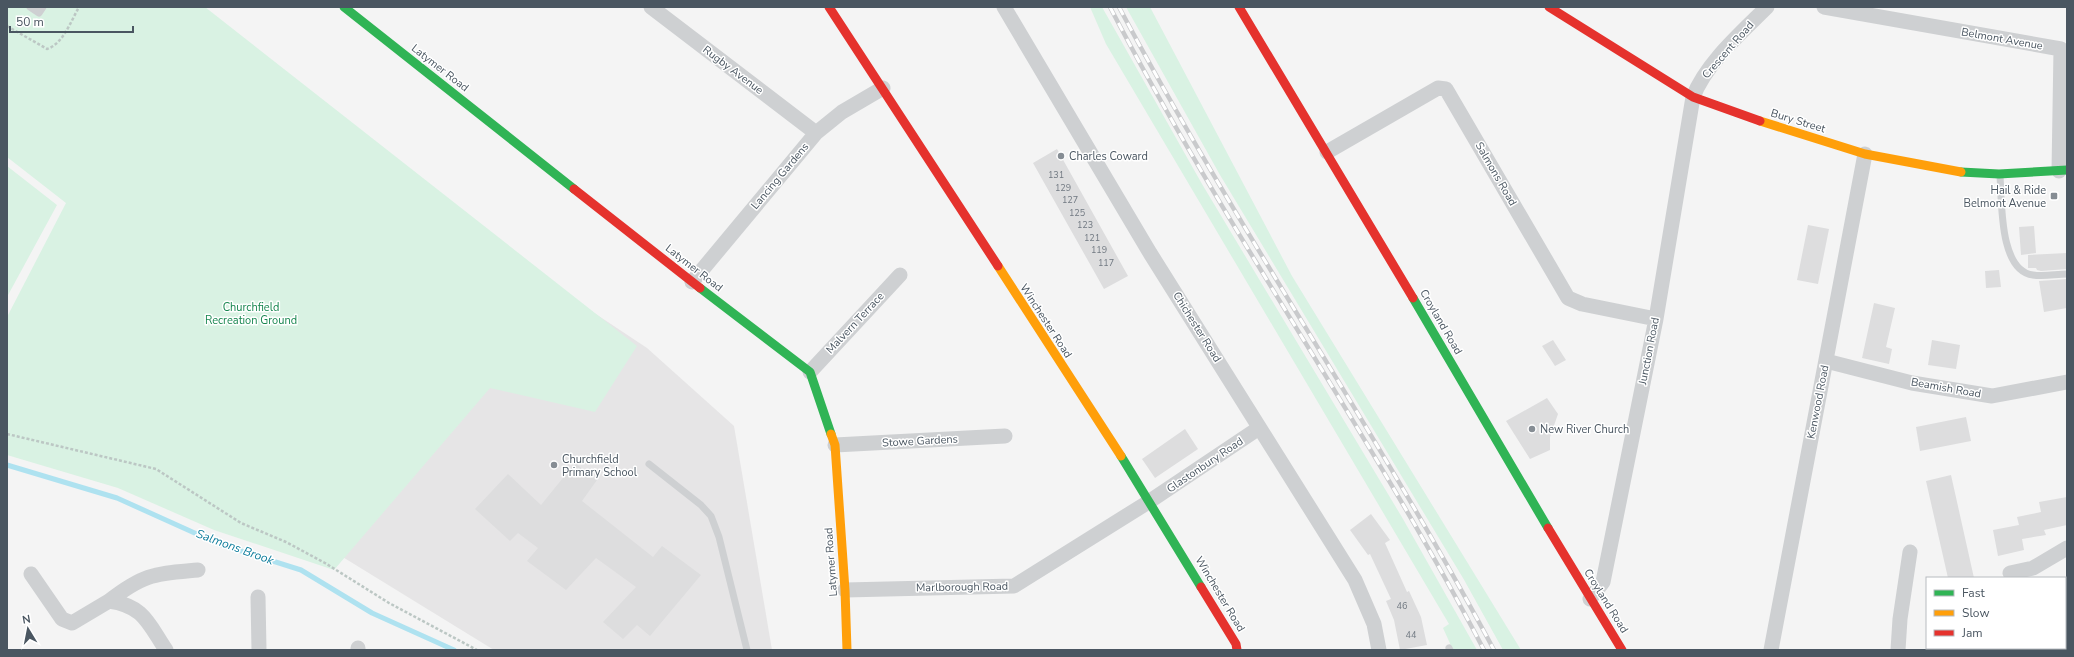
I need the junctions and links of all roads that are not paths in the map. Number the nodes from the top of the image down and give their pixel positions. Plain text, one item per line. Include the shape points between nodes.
1 (30, 7) edge
2 (43, 7) edge
3 (344, 7) edge
4 (651, 7) edge
5 (830, 7) edge
6 (1004, 7) edge
7 (1239, 7) edge
8 (1549, 7) edge
9 (1767, 7) edge
10 (1824, 7) edge
11 (2064, 49) edge
12 (883, 88) junction
13 (1693, 97) junction
14 (816, 133) junction
15 (1327, 152) junction
16 (1865, 154) junction
17 (2063, 171) edge
18 (2000, 174) junction
19 (2067, 274) edge
20 (900, 275) dead end
21 (692, 282) junction
22 (1656, 319) junction
23 (1826, 361) junction
24 (810, 372) junction
25 (2067, 382) edge
26 (1259, 428) junction
27 (1005, 436) dead end
28 (835, 445) junction
29 (649, 464) dead end
30 (1150, 501) junction
31 (2067, 548) edge
32 (1910, 552) dead end
33 (198, 570) dead end
34 (2010, 573) dead end
35 (31, 574) dead end
36 (845, 590) junction
37 (258, 597) dead end
38 (1590, 599) junction
39 (109, 601) junction
40 (166, 650) edge
41 (259, 650) edge
42 (746, 650) edge
43 (847, 650) edge
44 (1237, 650) edge
45 (1379, 650) edge
46 (1622, 650) edge
47 (1771, 650) edge
48 (1898, 650) edge

1 - 2 lane via 39,13
3 - 21 street, Latymer Road
4 - 14 street, Rugby Avenue
5 - 12 street, Winchester Road
6 - 26 street, Chichester Road via 1150,253
7 - 15 street, Croyland Road
8 - 13 street, Bury Street
9 - 13 street, Crescent Road via 1731,43 1698,84
10 - 11 street, Belmont Avenue
11 - 17 street, Belmont Avenue
12 - 14 street, Lancing Gardens via 842,112
12 - 30 street, Winchester Road
13 - 16 street, Bury Street
13 - 22 street, Junction Road
14 - 21 street, Lancing Gardens
15 - 22 street, Salmons Road via 1438,88 1446,89 1568,298 1582,304
15 - 38 street, Croyland Road
16 - 18 street, Bury Street via 1962,172
16 - 23 street, Kenwood Road
17 - 18 street, Bury Street
18 - 19 lane via 2008,252 2023,272 2032,275
20 - 24 street, Malvern Terrace
21 - 24 street, Latymer Road
22 - 38 street, Junction Road via 1603,582
23 - 25 street, Beamish Road via 1912,382 1992,396
23 - 47 street, Kenwood Road
24 - 28 street, Latymer Road
26 - 30 street, Glastonbury Road
26 - 45 street, Chichester Road via 1355,580 1374,624
27 - 28 street, Stowe Gardens
28 - 36 street, Latymer Road
29 - 42 lane via 701,505 711,516 719,537
30 - 36 street, Marlborough Road via 1014,586
30 - 44 street, Winchester Road via 1236,644
31 - 34 street via 2033,568
32 - 48 street
33 - 39 street via 159,573 145,577
35 - 39 street via 62,619 72,623
36 - 43 street, Latymer Road
37 - 41 street
38 - 46 street, Croyland Road
39 - 40 street via 125,603 140,612

